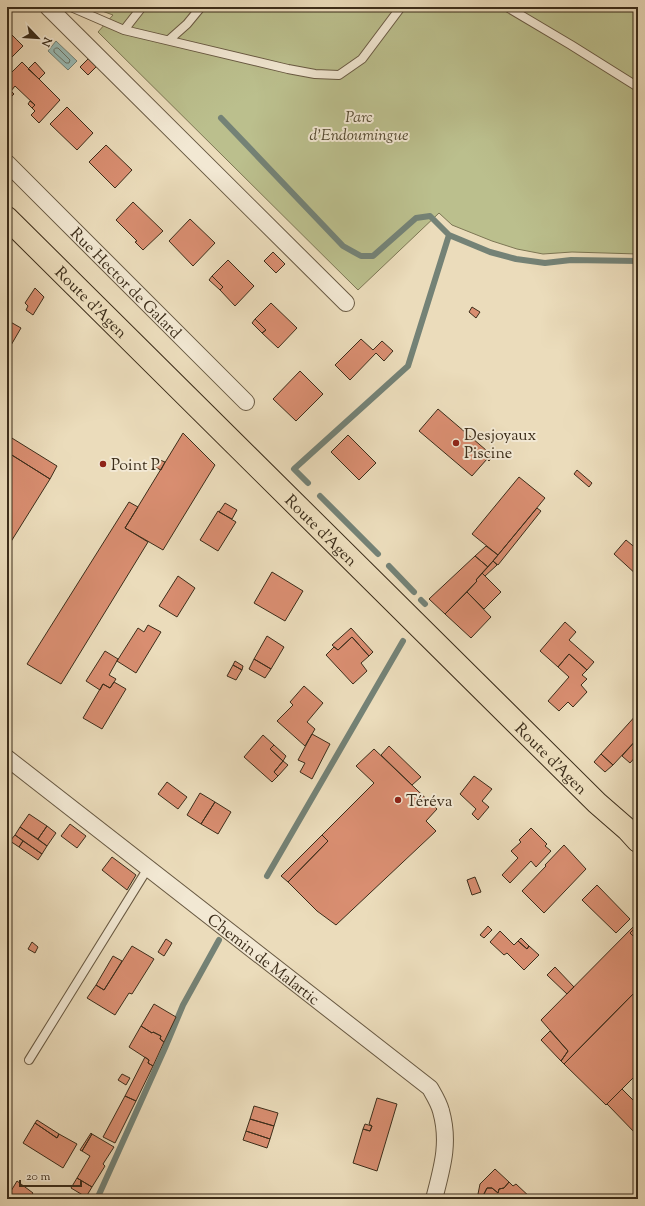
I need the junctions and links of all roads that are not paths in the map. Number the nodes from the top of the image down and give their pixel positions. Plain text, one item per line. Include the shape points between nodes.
1 (48, 7) edge
2 (71, 7) edge
3 (142, 7) edge
4 (201, 7) edge
5 (401, 7) edge
6 (507, 7) edge
7 (124, 30) junction
8 (169, 40) junction
9 (638, 87) edge
10 (7, 163) edge
11 (7, 218) edge
12 (346, 303) dead end
13 (246, 402) dead end
14 (7, 758) edge
15 (635, 830) edge
16 (148, 868) junction
17 (29, 1060) dead end
18 (434, 1199) edge

1 - 12 street
2 - 7 lane
3 - 7 lane
4 - 8 lane
5 - 8 lane via 362,59 339,75 288,69
6 - 9 lane
7 - 8 lane
10 - 13 street, Rue Hector de Galard
11 - 15 main road, Route d'Agen via 598,803
14 - 16 street, Chemin de Malartic
16 - 17 lane
16 - 18 street, Chemin de Malartic via 430,1088 441,1110 446,1134 445,1158

